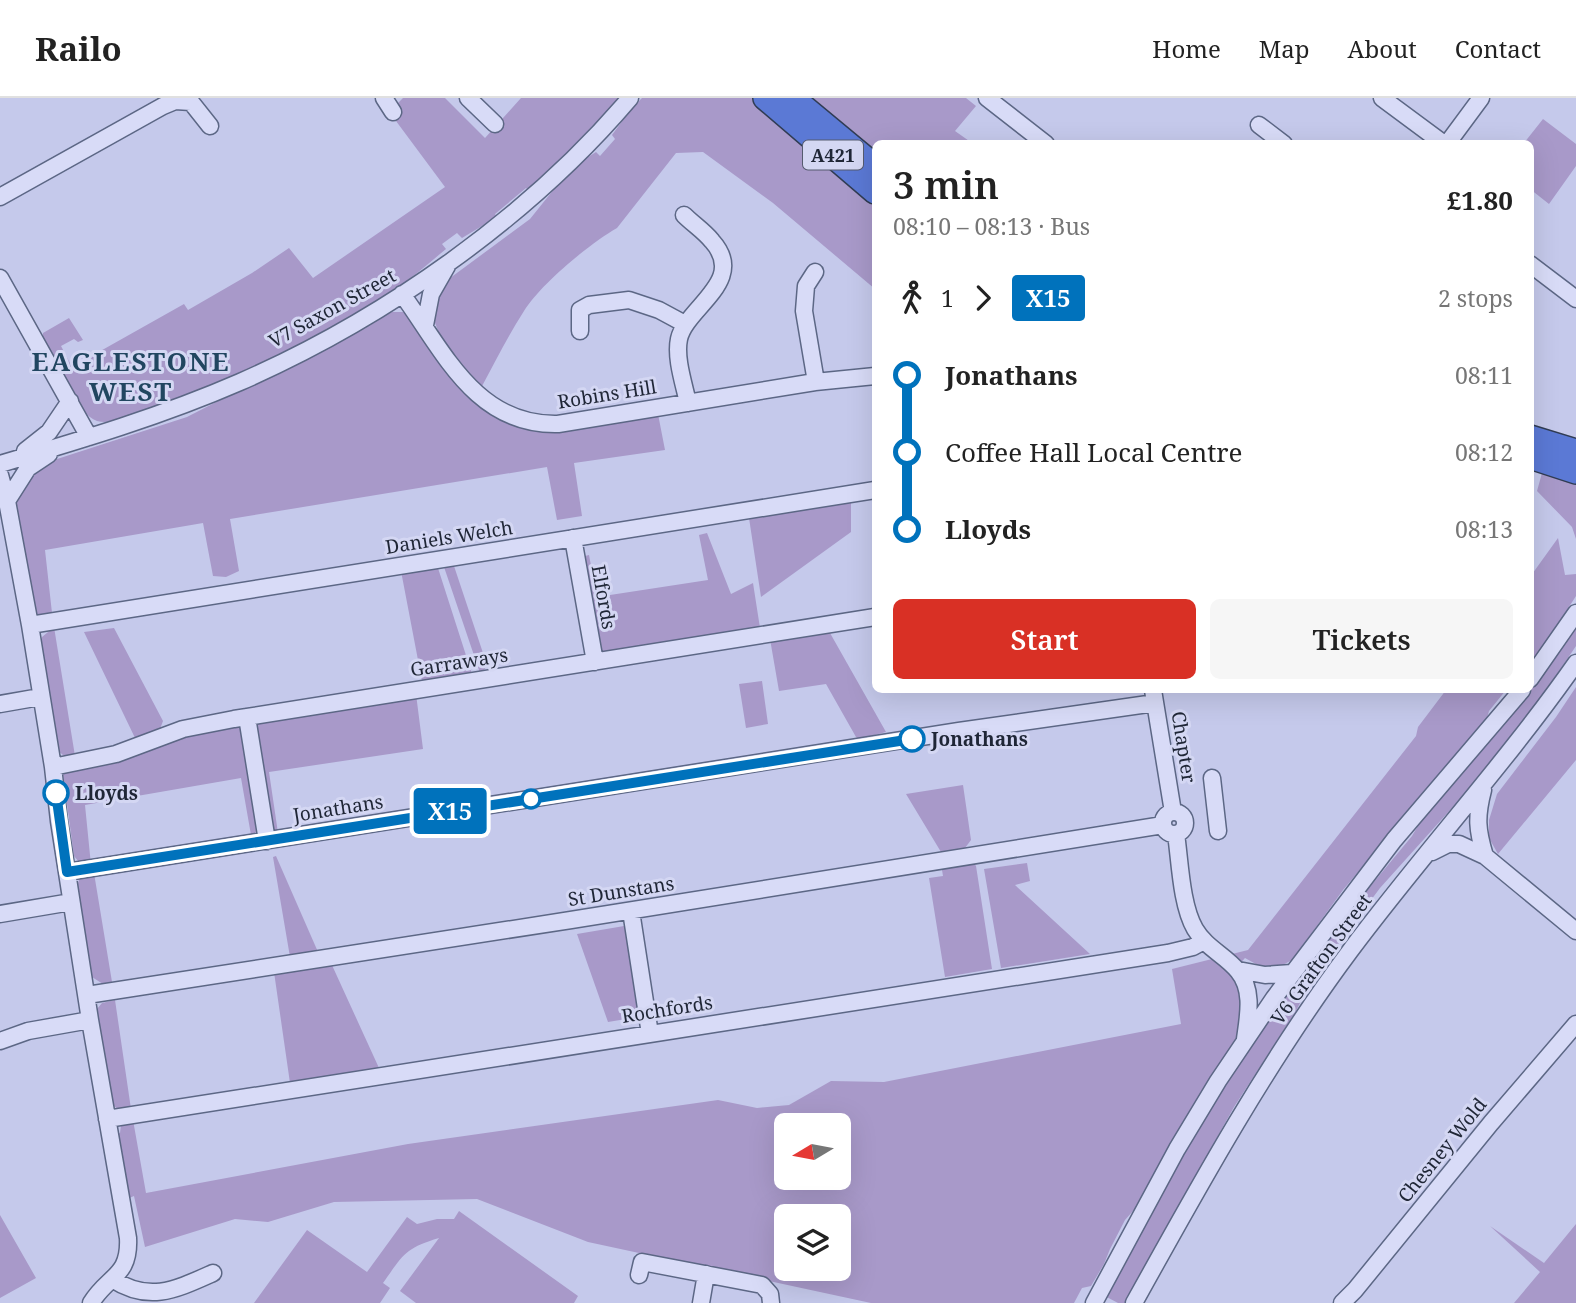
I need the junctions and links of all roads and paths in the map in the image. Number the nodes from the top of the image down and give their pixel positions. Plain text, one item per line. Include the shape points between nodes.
1 (468, 98) edge
2 (631, 98) edge
3 (765, 98) edge
4 (987, 98) edge
5 (1382, 98) edge
6 (1481, 98) edge
7 (795, 107) edge
8 (495, 124) dead end
9 (1259, 125) dead end
10 (211, 126) dead end
11 (1041, 140) edge
12 (1279, 140) edge
13 (1440, 140) edge
14 (1449, 140) edge
15 (872, 164) edge
16 (872, 189) edge
17 (0, 197) edge
18 (684, 215) dead end
19 (449, 261) junction
20 (1534, 267) edge
21 (0, 278) edge
22 (805, 280) dead end
23 (402, 294) junction
24 (1576, 299) edge
25 (685, 324) junction
26 (425, 326) junction
27 (580, 331) dead end
28 (872, 376) edge
29 (816, 382) junction
30 (70, 401) junction
31 (688, 403) junction
32 (89, 437) junction
33 (1534, 439) edge
34 (65, 444) junction
35 (1534, 457) edge
36 (1567, 459) edge
37 (6, 462) edge
38 (0, 475) edge
39 (872, 490) edge
40 (7, 501) junction
41 (573, 538) junction
42 (1576, 612) edge
43 (872, 617) edge
44 (30, 625) junction
45 (594, 662) junction
46 (1576, 663) edge
47 (1534, 673) edge
48 (1519, 693) edge
49 (1154, 696) edge
50 (40, 697) junction
51 (0, 704) edge
52 (247, 717) junction
53 (53, 767) junction
54 (1212, 778) dead end
55 (1485, 785) junction
56 (1174, 823) junction
57 (267, 841) junction
58 (1429, 853) junction
59 (1485, 856) junction
60 (67, 872) junction
61 (71, 902) junction
62 (631, 911) junction
63 (0, 914) edge
64 (1576, 931) edge
65 (1204, 941) junction
66 (1231, 965) junction
67 (1292, 973) junction
68 (87, 995) junction
69 (90, 1020) junction
70 (1576, 1024) edge
71 (650, 1034) junction
72 (0, 1041) edge
73 (1244, 1042) junction
74 (107, 1119) junction
75 (213, 1273) dead end
76 (706, 1274) junction
77 (116, 1275) junction
78 (639, 1275) dead end
79 (1095, 1301) edge
80 (91, 1303) edge
81 (701, 1303) edge
82 (771, 1303) edge
83 (1135, 1303) edge
84 (1342, 1303) edge

1 - 8 street
2 - 19 street, V7 Saxon Street via 533,196
3 - 7 highway, A421
4 - 11 street
5 - 13 street
6 - 14 street
7 - 15 highway, A421
7 - 16 highway, A421
9 - 12 street
10 - 17 street via 191,102 175,101
18 - 25 street via 713,241 722,270 718,285
19 - 23 street, V7 Saxon Street
19 - 26 street via 431,294
20 - 24 street
21 - 30 street
22 - 29 street via 804,310
23 - 26 street, Robins Hill
23 - 32 street, V7 Saxon Street via 241,382
25 - 27 street via 629,300 580,310
25 - 31 street via 679,353
26 - 31 street, Robins Hill via 484,402 534,424
28 - 29 street, Robins Hill
29 - 31 street, Robins Hill
30 - 32 street
30 - 37 street via 44,438
32 - 34 street, V7 Saxon Street
33 - 36 highway
34 - 37 street, V7 Saxon Street
34 - 40 street via 28,468
35 - 36 highway
38 - 40 street
39 - 41 street, Daniels Welch
40 - 44 street
41 - 44 street, Daniels Welch
41 - 45 street, Elfords
42 - 47 street
43 - 45 street, Garraways
44 - 50 street
45 - 52 street, Garraways
46 - 55 street, V6 Grafton Street
48 - 67 street, V6 Grafton Street via 1394,840
49 - 56 street, Chapter
49 - 57 street, Jonathans
50 - 51 street
50 - 53 street
52 - 53 street, Garraways via 183,729 116,754
52 - 57 street
53 - 60 street
54 - 56 street, St Dunstans via 1217,824
55 - 58 street, V6 Grafton Street
55 - 59 street via 1477,831
56 - 62 street, St Dunstans
56 - 65 street, Chapter via 1188,912
57 - 60 street, Jonathans
58 - 59 street via 1459,844
58 - 83 street, V6 Grafton Street via 1350,951 1254,1092
59 - 64 street
60 - 61 street
61 - 63 street
61 - 68 street
62 - 68 street, St Dunstans
62 - 71 street
65 - 66 street
65 - 71 street, Rochfords via 1169,952
66 - 67 street via 1265,975
66 - 73 street via 1245,985 1248,1000
67 - 73 street, V6 Grafton Street
68 - 69 street
69 - 72 street
69 - 74 street
70 - 84 street, Chesney Wold
71 - 74 street, Rochfords
73 - 79 street, V6 Grafton Street via 1177,1149
74 - 77 street via 129,1254
75 - 77 street via 166,1295 145,1298 124,1290
76 - 78 street via 642,1262
76 - 81 street
76 - 82 street via 762,1285
77 - 80 street

